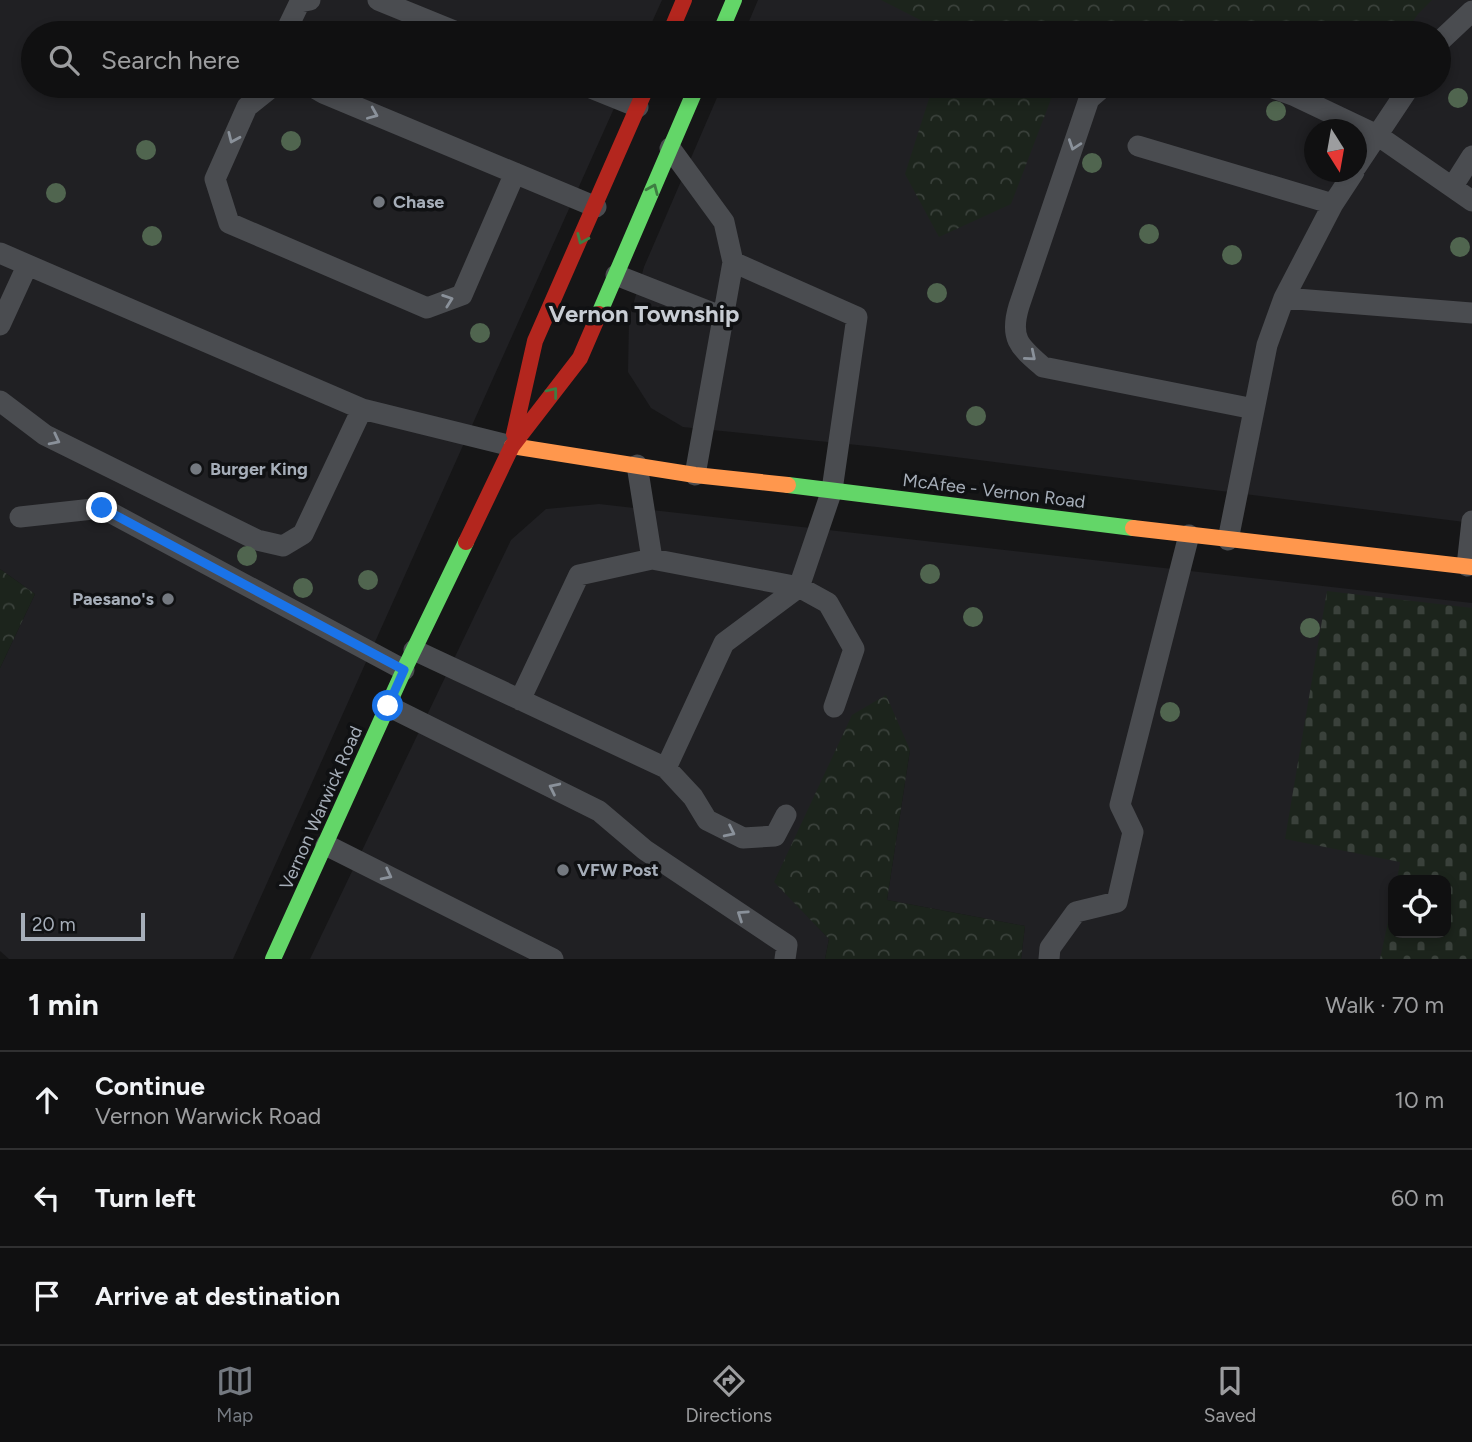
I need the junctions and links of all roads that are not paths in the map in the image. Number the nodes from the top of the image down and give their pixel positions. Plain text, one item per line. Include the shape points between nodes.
1 (310, 0) edge
2 (378, 0) edge
3 (684, 0) edge
4 (734, 0) edge
5 (1472, 11) edge
6 (291, 21) edge
7 (429, 21) edge
8 (675, 21) edge
9 (725, 21) edge
10 (1451, 31) edge
11 (259, 98) edge
12 (335, 98) edge
13 (616, 98) edge
14 (642, 98) edge
15 (692, 98) edge
16 (1090, 98) edge
17 (1299, 98) edge
18 (1402, 98) edge
19 (638, 107) junction
20 (1377, 135) junction
21 (1138, 146) dead end
22 (670, 148) junction
23 (1367, 150) edge
24 (1472, 156) edge
25 (515, 173) junction
26 (1347, 182) edge
27 (1453, 186) junction
28 (1472, 201) edge
29 (1333, 204) junction
30 (596, 207) junction
31 (0, 253) edge
32 (733, 262) junction
33 (27, 266) junction
34 (615, 275) junction
35 (1284, 298) junction
36 (1472, 313) edge
37 (723, 317) junction
38 (0, 325) edge
39 (0, 401) edge
40 (1254, 409) junction
41 (362, 410) junction
42 (512, 446) junction
43 (637, 465) junction
44 (695, 475) junction
45 (832, 490) junction
46 (20, 517) dead end
47 (1472, 521) edge
48 (1189, 535) junction
49 (1228, 540) junction
50 (652, 559) junction
51 (1469, 566) edge
52 (799, 587) junction
53 (414, 650) junction
54 (404, 670) junction
55 (520, 700) junction
56 (388, 706) junction
57 (834, 707) dead end
58 (666, 768) junction
59 (786, 815) dead end
60 (326, 845) junction
61 (273, 959) edge
62 (553, 959) edge
63 (785, 959) edge
64 (1049, 959) edge

1 - 6 lane via 300,2
2 - 7 lane
3 - 8 main road
4 - 9 main road
5 - 10 lane
11 -> 25 lane via 247,107 215,179 229,223 427,308 463,295
12 -> 25 lane
13 - 19 lane
14 - 19 main road
15 - 22 main road
16 -> 40 lane via 1013,324 1020,348 1043,367
17 - 20 lane
18 - 20 lane
19 - 30 main road
20 - 23 lane
20 - 27 lane
21 - 29 lane
22 - 32 lane via 724,222
34 -> 22 main road
24 - 27 lane
25 - 30 lane
26 - 29 lane
27 - 28 lane
29 - 35 lane
30 -> 42 main road via 535,341
31 - 33 lane
32 - 37 lane
32 - 45 lane via 857,317
33 - 38 lane
33 - 41 lane
34 - 37 lane
42 -> 34 main road via 580,358
35 - 36 lane
35 - 40 lane via 1267,345
37 - 44 lane
39 -> 41 lane via 45,435 257,540 284,546 303,534
40 - 49 lane
41 - 42 lane
42 - 43 main road, McAfee - Vernon Road
42 - 53 main road, Vernon Warwick Road
43 - 44 main road, McAfee - Vernon Road
43 - 50 lane
44 - 45 main road, McAfee - Vernon Road
45 - 48 main road, McAfee - Vernon Road
45 - 52 lane
46 - 54 lane via 102,508
47 - 51 lane
48 - 49 main road, McAfee - Vernon Road
48 - 64 lane via 1120,805 1133,832 1117,902 1076,912 1050,948
49 - 51 main road, McAfee - Vernon Road
50 - 52 lane
50 - 55 lane via 579,575
52 - 57 lane via 828,603 854,649
52 - 58 lane via 724,643
53 - 54 main road, Vernon Warwick Road
53 - 55 lane
54 - 56 main road, Vernon Warwick Road
55 - 58 lane
56 - 60 main road, Vernon Warwick Road
63 -> 56 lane via 787,945 645,850 599,811
58 -> 59 lane via 707,820 743,838 775,836
60 - 61 main road, Vernon Warwick Road
60 -> 62 lane

